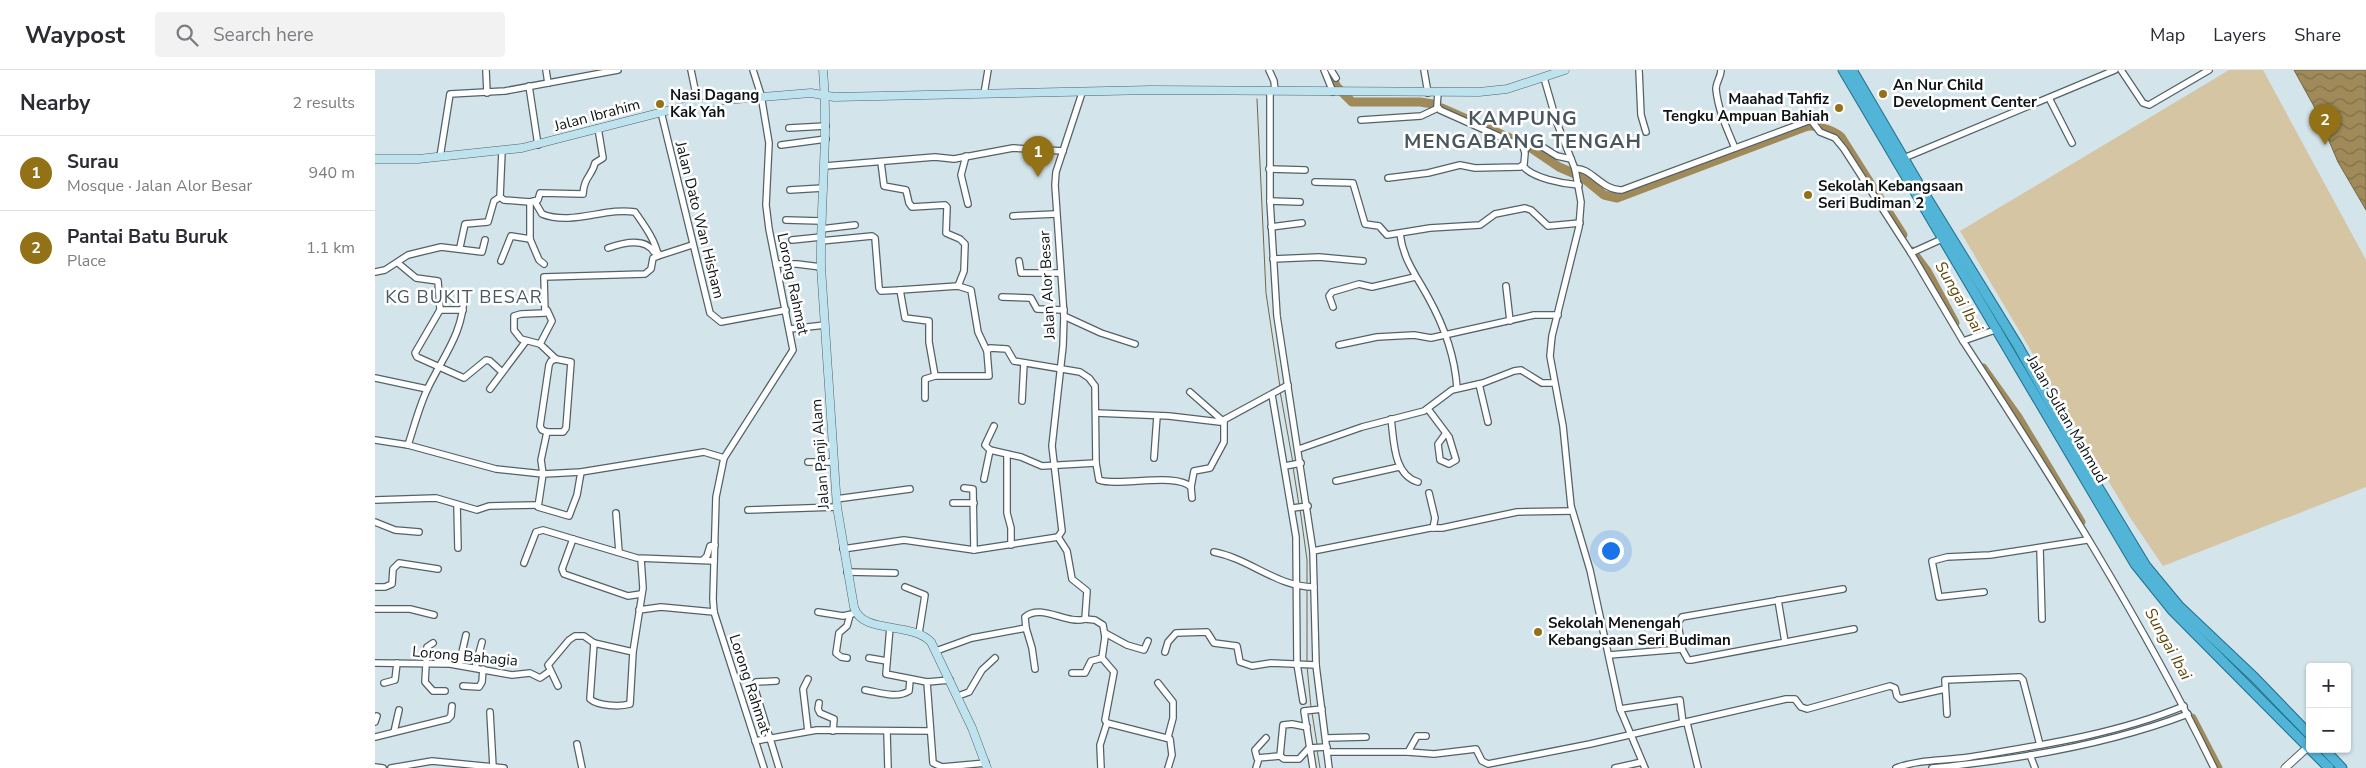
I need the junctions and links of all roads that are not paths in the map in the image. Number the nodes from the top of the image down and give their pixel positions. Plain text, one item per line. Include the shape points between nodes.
1 (486, 70) edge
2 (546, 70) edge
3 (618, 70) edge
4 (691, 70) edge
5 (753, 70) edge
6 (823, 70) edge
7 (987, 70) edge
8 (1269, 70) edge
9 (1324, 70) edge
10 (1331, 70) edge
11 (1424, 70) edge
12 (1565, 70) edge
13 (1639, 70) edge
14 (1721, 70) edge
15 (1843, 70) edge
16 (1852, 70) edge
17 (2115, 70) edge
18 (2121, 70) edge
19 (2209, 70) edge
20 (1336, 78) dead end
21 (1544, 78) junction
22 (549, 83) junction
23 (529, 86) junction
24 (1270, 91) junction
25 (1334, 92) junction
26 (487, 93) junction
27 (1082, 93) junction
28 (1427, 93) junction
29 (1438, 93) junction
30 (825, 94) junction
31 (984, 94) junction
32 (761, 95) junction
33 (2049, 98) junction
34 (698, 104) junction
35 (1438, 108) junction
36 (661, 112) junction
37 (1361, 120) dead end
38 (826, 126) junction
39 (598, 128) junction
40 (789, 128) dead end
41 (1646, 132) dead end
42 (826, 139) junction
43 (2072, 143) dead end
44 (538, 145) junction
45 (781, 146) dead end
46 (1735, 148) junction
47 (1525, 150) junction
48 (502, 151) junction
49 (1063, 151) junction
50 (966, 156) junction
51 (440, 157) junction
52 (375, 158) edge
53 (1904, 158) junction
54 (1571, 159) junction
55 (881, 162) junction
56 (825, 166) junction
57 (1523, 166) junction
58 (1575, 168) junction
59 (1269, 170) junction
60 (1305, 170) dead end
61 (1388, 178) dead end
62 (1315, 182) dead end
63 (1579, 185) junction
64 (823, 188) junction
65 (790, 190) dead end
66 (500, 197) junction
67 (1270, 201) junction
68 (532, 202) junction
69 (1300, 202) dead end
70 (968, 204) dead end
71 (1056, 214) junction
72 (1013, 216) dead end
73 (786, 220) dead end
74 (1303, 222) dead end
75 (1580, 223) junction
76 (855, 225) dead end
77 (1271, 227) junction
78 (821, 232) junction
79 (1400, 234) junction
80 (530, 239) junction
81 (1942, 239) junction
82 (485, 240) dead end
83 (792, 240) dead end
84 (692, 245) junction
85 (460, 247) junction
86 (608, 248) dead end
87 (1911, 253) junction
88 (658, 254) junction
89 (1273, 259) junction
90 (501, 261) dead end
91 (1019, 261) dead end
92 (1363, 261) dead end
93 (397, 263) junction
94 (544, 264) dead end
95 (776, 264) junction
96 (821, 267) junction
97 (375, 272) edge
98 (1060, 273) junction
99 (1968, 273) junction
100 (1415, 277) junction
101 (958, 286) junction
102 (1506, 286) dead end
103 (900, 290) junction
104 (464, 293) dead end
105 (1002, 297) dead end
106 (1333, 307) dead end
107 (440, 310) junction
108 (463, 310) junction
109 (547, 310) junction
110 (786, 310) junction
111 (1064, 313) junction
112 (1558, 315) junction
113 (1510, 320) junction
114 (825, 325) junction
115 (790, 329) junction
116 (1998, 330) junction
117 (1444, 334) junction
118 (1965, 340) junction
119 (526, 341) junction
120 (540, 344) junction
121 (1135, 344) dead end
122 (1339, 345) dead end
123 (987, 351) junction
124 (556, 359) junction
125 (1024, 363) junction
126 (441, 368) junction
127 (1061, 369) junction
128 (502, 372) junction
129 (935, 376) junction
130 (375, 378) edge
131 (1554, 383) junction
132 (1479, 384) junction
133 (1286, 386) junction
134 (1457, 388) junction
135 (427, 389) junction
136 (490, 389) dead end
137 (1190, 392) dead end
138 (1274, 394) junction
139 (925, 398) dead end
140 (1022, 401) dead end
141 (1428, 409) junction
142 (1096, 413) junction
143 (1157, 416) junction
144 (1391, 419) junction
145 (1224, 422) junction
146 (1488, 422) dead end
147 (994, 426) dead end
148 (547, 432) junction
149 (1445, 433) junction
150 (375, 440) edge
151 (407, 445) junction
152 (1299, 448) junction
153 (989, 450) junction
154 (1007, 454) junction
155 (724, 458) junction
156 (1154, 458) dead end
157 (808, 462) dead end
158 (833, 462) junction
159 (1096, 462) junction
160 (1299, 464) junction
161 (1054, 465) junction
162 (1287, 466) junction
163 (1399, 466) junction
164 (581, 472) junction
165 (543, 474) junction
166 (984, 479) dead end
167 (1336, 481) dead end
168 (1418, 482) dead end
169 (964, 488) dead end
170 (1191, 488) junction
171 (910, 489) dead end
172 (1429, 493) dead end
173 (1192, 498) dead end
174 (836, 499) junction
175 (375, 500) edge
176 (953, 503) dead end
177 (974, 503) junction
178 (457, 505) junction
179 (537, 505) junction
180 (1306, 506) junction
181 (837, 508) junction
182 (1293, 508) junction
183 (748, 510) dead end
184 (1571, 510) junction
185 (616, 513) dead end
186 (375, 522) edge
187 (1433, 528) junction
188 (419, 532) dead end
189 (1058, 537) junction
190 (573, 539) junction
191 (2087, 540) junction
192 (715, 545) junction
193 (1011, 545) junction
194 (457, 548) dead end
195 (2040, 548) junction
196 (843, 549) junction
197 (974, 550) junction
198 (1313, 550) junction
199 (619, 552) junction
200 (1214, 552) dead end
201 (641, 559) junction
202 (703, 560) junction
203 (714, 561) junction
204 (524, 563) dead end
205 (438, 569) dead end
206 (847, 572) junction
207 (895, 573) dead end
208 (375, 587) edge
209 (905, 587) dead end
210 (1299, 587) junction
211 (1313, 587) junction
212 (1843, 589) dead end
213 (1984, 592) dead end
214 (641, 594) junction
215 (1778, 600) junction
216 (375, 609) edge
217 (639, 610) junction
218 (714, 612) junction
219 (818, 612) dead end
220 (853, 614) junction
221 (434, 615) dead end
222 (1085, 619) junction
223 (2042, 619) dead end
224 (890, 626) junction
225 (1026, 628) junction
226 (1855, 629) dead end
227 (919, 633) junction
228 (1105, 633) junction
229 (466, 634) dead end
230 (1148, 641) dead end
231 (482, 642) dead end
232 (1785, 642) junction
233 (433, 643) dead end
234 (594, 643) junction
235 (1682, 649) junction
236 (936, 651) junction
237 (633, 652) junction
238 (1165, 652) dead end
239 (1609, 655) junction
240 (847, 658) dead end
241 (869, 658) dead end
242 (995, 658) dead end
243 (1102, 658) junction
244 (887, 661) junction
245 (375, 663) edge
246 (397, 663) junction
247 (425, 663) junction
248 (459, 665) junction
249 (1299, 665) junction
250 (1314, 665) junction
251 (475, 668) junction
252 (483, 669) junction
253 (1035, 669) dead end
254 (550, 671) junction
255 (1072, 673) dead end
256 (2255, 678) junction
257 (808, 679) dead end
258 (910, 680) junction
259 (950, 680) junction
260 (776, 681) dead end
261 (927, 682) junction
262 (384, 683) dead end
263 (1158, 683) dead end
264 (463, 686) dead end
265 (559, 686) dead end
266 (2247, 686) junction
267 (1945, 689) junction
268 (865, 690) dead end
269 (445, 691) dead end
270 (957, 696) junction
271 (819, 702) dead end
272 (1303, 702) dead end
273 (452, 706) dead end
274 (1320, 709) junction
275 (1620, 709) junction
276 (399, 710) dead end
277 (2186, 711) junction
278 (490, 712) dead end
279 (1947, 714) dead end
280 (1107, 722) junction
281 (1685, 723) junction
282 (1307, 727) junction
283 (833, 730) junction
284 (808, 731) junction
285 (929, 731) junction
286 (2306, 731) edge
287 (394, 732) junction
288 (887, 732) junction
289 (1631, 735) junction
290 (1426, 736) dead end
291 (375, 737) edge
292 (769, 737) junction
293 (1168, 737) junction
294 (1366, 737) dead end
295 (1266, 738) dead end
296 (1325, 738) junction
297 (757, 740) junction
298 (577, 744) dead end
299 (2040, 745) junction
300 (2306, 745) edge
301 (1311, 748) junction
302 (1326, 749) junction
303 (2306, 750) edge
304 (1408, 752) junction
305 (2314, 753) edge
306 (2328, 753) edge
307 (2030, 755) junction
308 (1280, 756) junction
309 (1259, 758) junction
310 (1643, 765) edge
311 (468, 766) edge
312 (987, 766) edge
313 (375, 767) edge
314 (491, 767) edge
315 (383, 768) edge
316 (391, 768) edge
317 (504, 768) edge
318 (582, 768) edge
319 (764, 768) edge
320 (779, 768) edge
321 (888, 768) edge
322 (1101, 768) edge
323 (1168, 768) edge
324 (1256, 768) edge
325 (1313, 768) edge
326 (1329, 768) edge
327 (1615, 768) edge
328 (1698, 768) edge
329 (1896, 768) edge
330 (1932, 768) edge
331 (2035, 768) edge
332 (2214, 768) edge
333 (2285, 768) edge
334 (2329, 768) edge
335 (2342, 768) edge

1 - 26 street
2 - 22 street
3 - 22 street
4 - 34 street
5 - 32 street, Lorong Rahmat
6 - 30 main road, Jalan Panji Alam
7 - 31 street
8 - 24 street via 1274,81
9 - 25 street
10 - 20 street
11 - 28 street
12 - 21 main road, Jalan Ibrahim
13 - 41 street via 1641,115
14 - 46 street via 1718,99
15 - 81 highway, Jalan Sultan Mahmud
16 - 53 highway, Jalan Sultan Mahmud
17 - 33 street
18 - 19 street via 2143,103 2149,105
21 - 29 main road, Jalan Ibrahim via 1494,91
21 - 54 street
22 - 23 street
23 - 26 street
23 - 44 street
24 - 25 main road, Jalan Ibrahim
24 - 27 main road, Jalan Ibrahim
24 - 59 street
25 - 28 main road, Jalan Ibrahim
26 - 51 street via 450,94
27 - 31 main road, Jalan Ibrahim
27 - 49 street, Jalan Alor Besar
28 - 29 main road, Jalan Ibrahim
29 - 35 street
30 - 31 main road, Jalan Ibrahim via 834,97
30 - 32 main road, Jalan Ibrahim
30 - 38 main road, Jalan Panji Alam
32 - 34 main road, Jalan Ibrahim
32 - 95 street, Lorong Rahmat via 769,143 766,211
33 - 43 street
33 - 53 street
34 - 36 main road, Jalan Ibrahim
35 - 37 street via 1421,116
35 - 47 street
36 - 39 main road, Jalan Ibrahim
36 - 84 street, Jalan Dato Wan Hisham
38 - 40 street
38 - 42 main road, Jalan Panji Alam
39 - 44 main road, Jalan Ibrahim
39 - 68 street via 603,159 595,163 594,170 587,176 583,194 543,192
42 - 45 street
42 - 56 main road, Jalan Panji Alam
44 - 48 main road, Jalan Ibrahim
46 - 58 street via 1622,190 1609,189 1582,169
46 - 87 street via 1811,120 1844,148
47 - 54 street via 1533,141 1557,156
47 - 57 street
48 - 51 main road, Jalan Ibrahim
48 - 66 street
49 - 50 street via 1013,148
49 - 71 street, Jalan Alor Besar via 1055,185
50 - 55 street
50 - 70 street via 961,175
51 - 52 main road, Jalan Ibrahim
53 - 99 highway, Jalan Sultan Mahmud
54 - 58 street
55 - 56 street
55 - 101 street via 884,186 906,190 912,207 947,207 946,233 965,244 964,271
56 - 64 main road, Jalan Panji Alam
57 - 61 street via 1475,168 1460,165
57 - 63 street via 1536,176
58 - 63 street
59 - 60 street
59 - 67 street
62 - 79 street via 1353,183 1366,226 1379,226 1387,235
63 - 75 street
64 - 65 street
64 - 78 main road, Jalan Panji Alam
66 - 68 street
66 - 85 street via 494,201 489,222 465,224
67 - 69 street
67 - 77 street
68 - 80 street
68 - 88 street via 542,214 556,217 635,212 655,242
71 - 72 street
71 - 98 street, Jalan Alor Besar
73 - 78 street
74 - 77 street
75 - 79 street via 1548,226 1525,208 1495,214 1477,226 1430,228
75 - 112 street
76 - 78 street
77 - 89 street
78 - 83 street
78 - 96 main road, Jalan Panji Alam
78 - 103 street via 872,236 876,244 879,288 881,291
79 - 100 street via 1405,257
80 - 90 street via 511,236
80 - 94 street
81 - 87 street
81 - 99 highway, Jalan Sultan Mahmud
82 - 85 street via 482,252
84 - 88 street
84 - 110 street, Jalan Dato Wan Hisham via 710,313 721,322
85 - 93 street via 441,246 407,256
86 - 88 street via 645,243
87 - 118 street
88 - 109 street via 645,274 544,277
89 - 92 street via 1319,257
89 - 133 street
91 - 98 street via 1021,273
93 - 97 street
93 - 107 street via 416,278 438,281
95 - 96 street
95 - 110 street, Lorong Rahmat
96 - 114 main road, Jalan Panji Alam
98 - 111 street, Jalan Alor Besar
99 - 116 highway, Jalan Sultan Mahmud
99 - 256 highway, Jalan Sultan Mahmud via 2018,346 2091,477 2146,566 2179,606
100 - 106 street via 1371,287 1359,284 1332,292 1329,296
100 - 117 street via 1433,306
101 - 103 street
101 - 123 street via 973,293 981,342
102 - 113 street
103 - 129 street via 905,318 929,321
104 - 108 street
105 - 111 street via 1031,298 1037,310
107 - 108 street
107 - 126 street via 415,353
108 - 126 street via 461,323
109 - 119 street via 541,314 514,316 513,330
109 - 120 street via 552,321
110 - 115 street, Lorong Rahmat
111 - 121 street via 1101,333
111 - 127 street, Jalan Alor Besar
112 - 113 street via 1543,314
112 - 131 street via 1549,356
113 - 117 street
114 - 115 street
114 - 158 main road, Jalan Panji Alam
115 - 155 street, Lorong Rahmat via 793,350
116 - 118 street
116 - 266 highway, Jalan Sultan Mahmud via 2145,578
117 - 122 street via 1428,339 1377,337
117 - 134 street via 1455,365
118 - 191 street
119 - 120 street
119 - 128 street
120 - 124 street
123 - 125 street via 1003,347 1014,361
123 - 129 street via 989,376
124 - 148 street via 549,365 540,426
124 - 148 street via 571,362 566,428 563,432
125 - 127 street
125 - 140 street
126 - 128 street via 464,378 486,360
126 - 135 street
127 - 142 street via 1080,372 1089,378 1095,386
127 - 161 street, Jalan Alor Besar via 1053,434
128 - 136 street
129 - 139 street via 925,379
130 - 135 street
131 - 132 street via 1533,380 1521,370
131 - 184 street via 1563,426
132 - 134 street
132 - 146 street
133 - 138 street
133 - 152 street
134 - 141 street via 1434,401
135 - 151 street
137 - 145 street
138 - 145 street
138 - 162 street
141 - 144 street
141 - 149 street
142 - 143 street
142 - 159 street
143 - 145 street
143 - 156 street
144 - 152 street
144 - 163 street
145 - 170 street via 1224,442 1210,468 1194,472
147 - 153 street via 985,445
148 - 165 street via 541,460
149 - 149 street via 1456,458 1449,464 1440,460 1438,444
150 - 151 street
151 - 165 street via 496,470
152 - 160 street
153 - 154 street
153 - 166 street
154 - 161 street via 1042,466
154 - 193 street via 1007,513
155 - 164 street via 704,452
155 - 192 street, Lorong Rahmat via 716,498
157 - 158 street
158 - 174 main road, Jalan Panji Alam
159 - 161 street
159 - 170 street via 1100,481 1156,480 1186,483
160 - 162 street
160 - 180 street
161 - 189 street, Jalan Alor Besar via 1062,531
162 - 182 street
163 - 167 street
163 - 168 street
164 - 165 street
164 - 179 street via 569,516
165 - 179 street
169 - 177 street via 973,489
170 - 173 street
171 - 174 street
172 - 187 street via 1435,518
174 - 181 main road, Jalan Panji Alam
175 - 178 street via 435,498
176 - 177 street
177 - 197 street
178 - 179 street via 477,510 489,506
178 - 194 street
180 - 182 street
180 - 198 street
181 - 183 street
181 - 196 main road, Jalan Panji Alam
182 - 210 street
184 - 187 street via 1517,512
184 - 239 street via 1588,561
185 - 199 street
186 - 188 street via 395,530
187 - 198 street
189 - 193 street
189 - 222 street via 1067,552 1072,579 1087,591
190 - 199 street
190 - 204 street via 539,531
190 - 214 street via 562,569 564,574 628,596
191 - 195 street
191 - 277 street
192 - 202 street via 710,546
192 - 203 street, Lorong Rahmat
193 - 197 street
195 - 213 street via 1932,561 1939,597
195 - 223 street
196 - 197 street via 904,540
196 - 206 main road, Jalan Panji Alam
198 - 211 street
199 - 201 street
200 - 210 street
201 - 202 street
201 - 214 street
202 - 203 street
203 - 218 street, Lorong Rahmat
205 - 208 street via 399,563 393,569 392,584
206 - 207 street
206 - 220 main road, Jalan Panji Alam
209 - 227 street via 925,595
210 - 211 street
210 - 249 street
211 - 250 street
212 - 215 street
214 - 217 street
215 - 232 street
215 - 235 street via 1682,617 1678,623
216 - 221 street via 411,609
217 - 218 street via 661,607
217 - 237 street
218 - 297 street, Lorong Rahmat
219 - 220 street
220 - 224 main road via 865,621
220 - 240 street via 847,626 840,631 837,653
222 - 225 street via 1073,620 1046,613 1029,614 1025,617
222 - 228 street via 1102,624
224 - 227 main road
224 - 244 street
225 - 236 street via 972,638
225 - 253 street
226 - 232 street
227 - 236 main road
228 - 230 street via 1127,645 1143,649
228 - 243 street
229 - 248 street
231 - 251 street
232 - 235 street via 1691,660
233 - 247 street via 428,645
234 - 237 street
234 - 237 street via 589,696 594,703 630,704
234 - 254 street via 584,636 573,637 550,661
235 - 239 street
236 - 259 main road
238 - 249 street via 1176,633 1207,632 1214,643 1237,646 1239,660 1246,665
239 - 275 street
241 - 244 street
242 - 270 street via 982,670 969,692
243 - 255 street via 1091,661 1085,673
243 - 280 street via 1114,674 1104,716
244 - 258 street via 886,675
245 - 246 street, Lorong Bahagia
246 - 247 street, Lorong Bahagia
246 - 262 street via 395,680
247 - 248 street, Lorong Bahagia
247 - 269 street via 427,688
248 - 251 street, Lorong Bahagia
249 - 250 street
249 - 272 street
250 - 274 street
251 - 252 street, Lorong Bahagia
252 - 254 street, Lorong Bahagia via 512,675 530,673 541,678
252 - 264 street via 479,687
254 - 265 street
256 - 266 highway
256 - 286 highway, Jalan Sultan Mahmud
257 - 284 street via 803,692
258 - 261 street
258 - 268 street via 909,691 903,694
259 - 261 street
259 - 270 main road
260 - 292 street via 756,682 754,686
261 - 285 street
263 - 293 street via 1173,702
266 - 300 highway, Jalan Sultan Mahmud
267 - 279 street
267 - 281 street via 1900,699 1895,688 1890,686 1807,709 1795,699 1786,699
267 - 299 street via 1947,679 2021,678
270 - 312 main road
271 - 283 street via 820,713 834,719
273 - 287 street via 448,719
274 - 282 street via 1304,711
274 - 296 street
275 - 281 street via 1680,700
275 - 289 street
276 - 287 street
277 - 299 street via 2127,728
277 - 307 street via 2151,728
277 - 332 street
278 - 314 street
280 - 293 street
280 - 322 street via 1101,745
281 - 289 street
281 - 328 street
282 - 301 street
282 - 308 street via 1283,725
283 - 284 street
283 - 288 street
284 - 292 street
285 - 288 street
285 - 312 street via 934,765
287 - 291 street
288 - 321 street
289 - 304 street via 1488,764 1482,762 1476,749 1434,754
289 - 310 street
290 - 304 street via 1417,736
292 - 297 street
292 - 320 street
293 - 323 street via 1172,742
294 - 296 street
295 - 309 street via 1255,750
296 - 302 street
297 - 319 street, Lorong Rahmat
298 - 318 street
299 - 329 street via 1966,758 1916,762
301 - 302 street
301 - 308 street via 1299,759
301 - 325 street
302 - 304 street
302 - 326 street
303 - 333 street
305 - 334 highway, Jalan Sultan Mahmud
306 - 335 highway
307 - 330 street
307 - 331 street
308 - 309 street
309 - 324 street
310 - 327 street
311 - 314 street
311 - 316 street via 431,761
313 - 315 street
314 - 317 street

